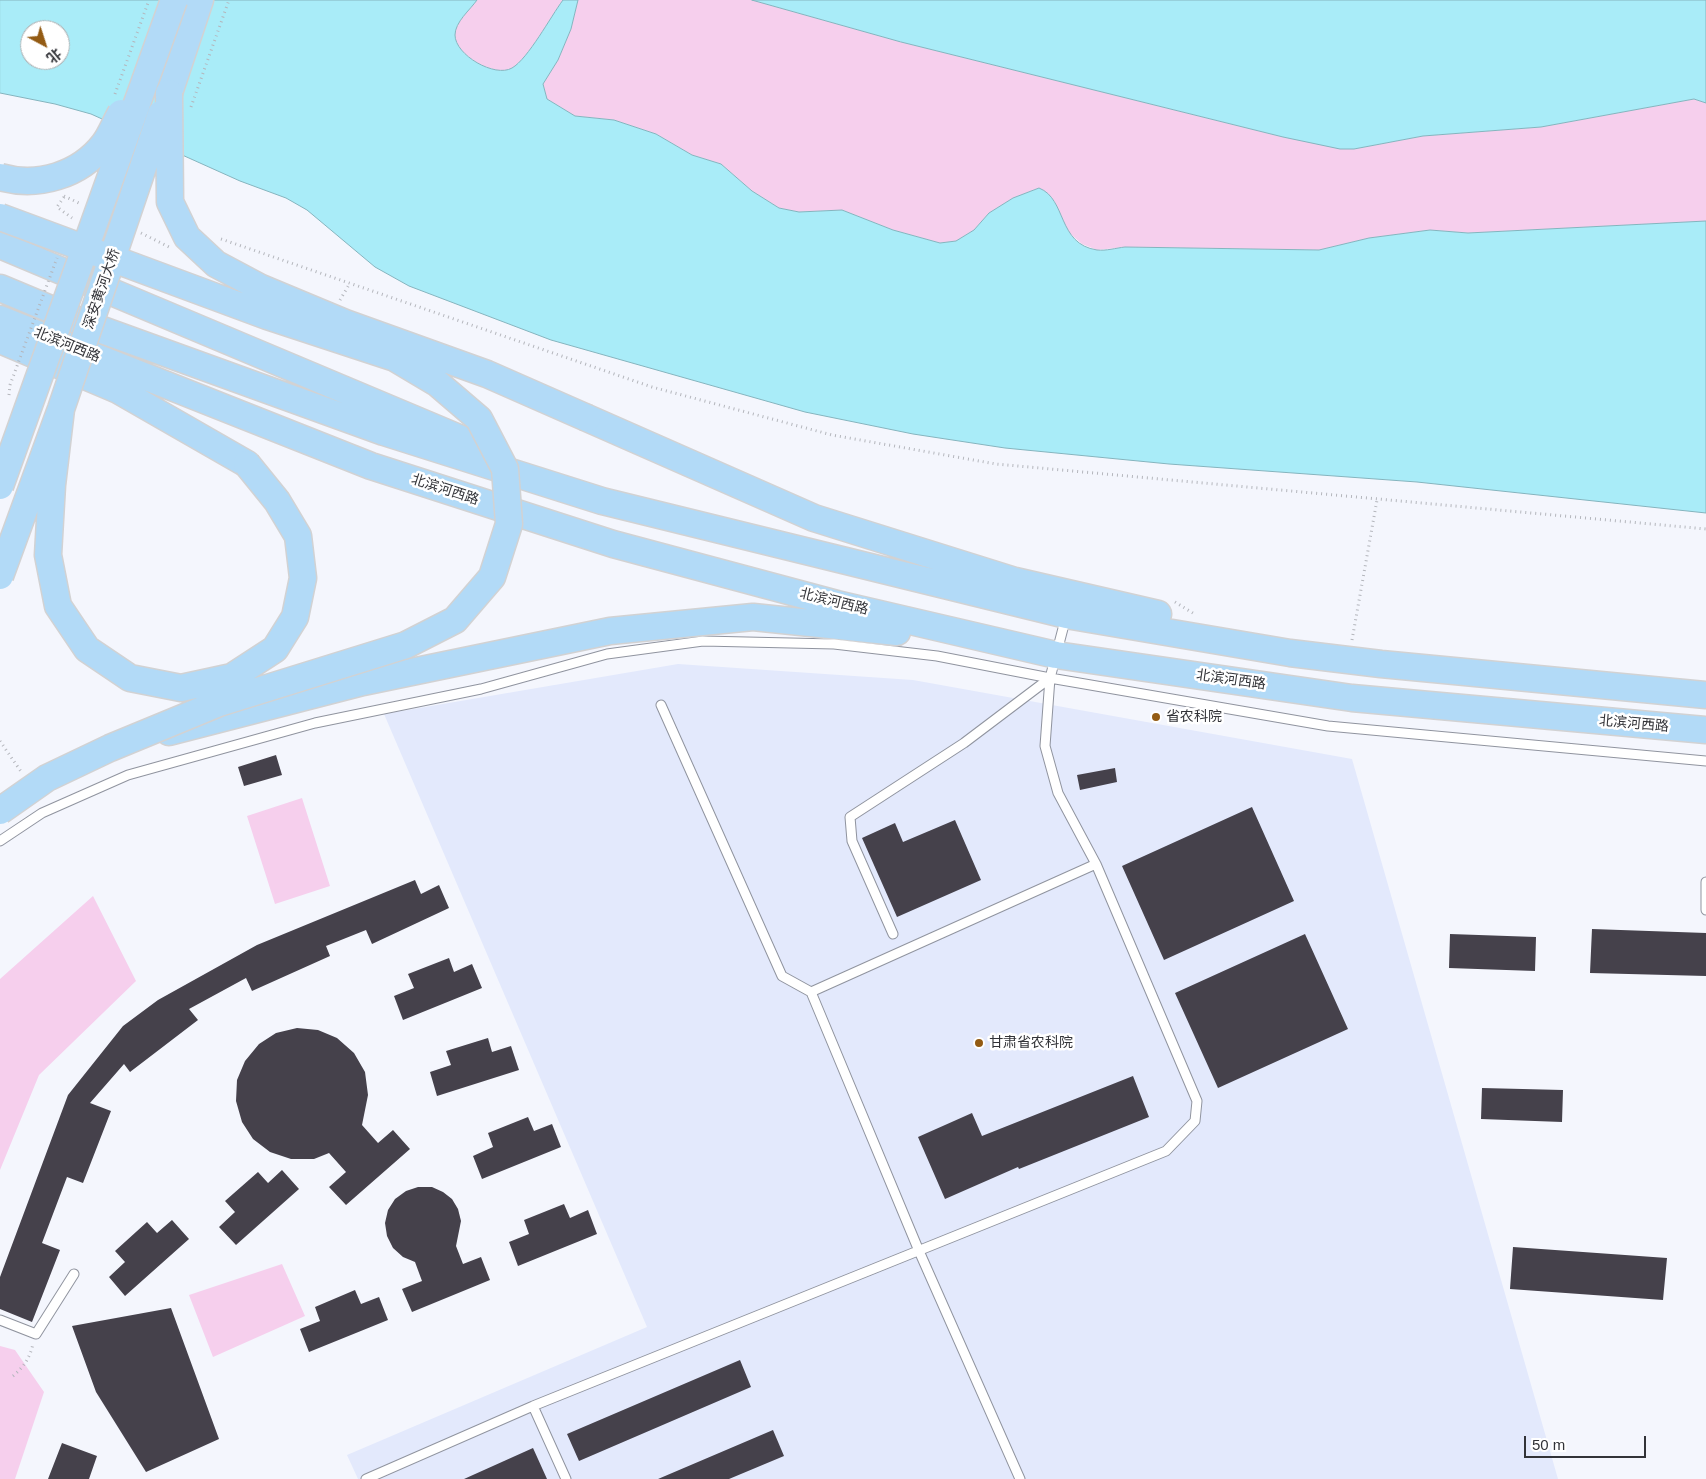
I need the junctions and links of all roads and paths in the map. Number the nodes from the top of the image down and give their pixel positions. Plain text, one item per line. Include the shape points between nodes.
1 (149, 0) edge
2 (174, 0) edge
3 (200, 0) edge
4 (229, 0) edge
5 (158, 44) junction
6 (169, 93) junction
7 (114, 97) dead end
8 (188, 115) dead end
9 (0, 177) edge
10 (64, 196) dead end
11 (0, 218) edge
12 (69, 227) dead end
13 (0, 245) edge
14 (223, 246) dead end
15 (46, 258) junction
16 (0, 288) edge
17 (0, 319) edge
18 (0, 331) edge
19 (11, 345) edge
20 (21, 390) junction
21 (118, 390) junction
22 (193, 396) junction
23 (61, 409) junction
24 (0, 450) edge
25 (0, 486) edge
26 (1376, 500) junction
27 (602, 501) junction
28 (1706, 529) edge
29 (0, 576) edge
30 (1066, 616) junction
31 (1002, 642) junction
32 (1290, 653) junction
33 (1349, 660) junction
34 (1053, 667) junction
35 (1706, 695) edge
36 (661, 705) dead end
37 (1706, 730) edge
38 (110, 748) junction
39 (1706, 761) edge
40 (0, 812) edge
41 (0, 841) edge
42 (1096, 864) junction
43 (1706, 882) edge
44 (1706, 910) edge
45 (893, 934) dead end
46 (811, 992) junction
47 (919, 1250) junction
48 (74, 1274) dead end
49 (0, 1320) edge
50 (36, 1334) junction
51 (13, 1376) dead end
52 (532, 1406) junction
53 (366, 1479) edge
54 (566, 1479) edge
55 (1020, 1479) edge

1 - 7 path, bridge
2 - 5 main road, bridge
3 - 6 main road, 深安黄河大桥
4 - 8 path, bridge
5 - 9 main road, bridge via 104,144 79,167 49,180 17,182
5 - 20 main road, bridge
6 - 23 main road, 深安黄河大桥, bridge
6 - 32 main road, bridge via 170,202 187,238 216,264 261,288 345,323 487,374 814,518 1015,581 1218,628
10 - 12 path via 57,207 72,218
11 - 38 main road, bridge via 267,316 395,358 437,383 479,419 504,469 509,524 492,577 455,620 406,645 219,703
13 - 15 main road
14 - 26 path via 217,240 652,386 832,435 996,464
15 - 20 path, bridge
15 - 27 main road
16 - 27 main road, 北滨河西路 via 91,326 384,432
17 - 22 main road, 北滨河西路
18 - 19 main road
19 - 21 main road
20 - 24 main road, bridge
20 - 25 main road, bridge
21 - 22 main road
21 - 23 main road, bridge via 247,464 277,501 298,536 303,578 295,617 275,648 232,677 181,688 130,678 87,649 58,606 48,555
22 - 31 main road, 北滨河西路 via 371,466 613,544 837,604
23 - 29 main road, 深安黄河大桥, bridge
26 - 28 path
26 - 33 path
27 - 30 main road, 北滨河西路
30 - 32 main road, 北滨河西路
30 - 34 lane
31 - 34 main road, 北滨河西路
31 - 38 main road, bridge via 753,617 601,633 363,682
32 - 33 main road, 北滨河西路
33 - 35 main road, 北滨河西路
34 - 37 main road, 北滨河西路
34 - 39 lane via 1328,726
34 - 41 lane via 834,644 703,641 607,654 481,689 315,723 128,775 42,813
34 - 42 lane via 1045,746 1058,793
34 - 45 lane via 964,743 850,817 852,841
36 - 46 lane via 782,976
38 - 40 main road, bridge via 47,778
42 - 46 lane
42 - 47 lane via 1197,1101 1195,1121 1166,1151
43 - 44 lane
46 - 47 lane
47 - 52 lane
47 - 55 lane
48 - 50 lane
49 - 50 lane
50 - 51 path via 30,1356
52 - 53 lane
52 - 54 lane

